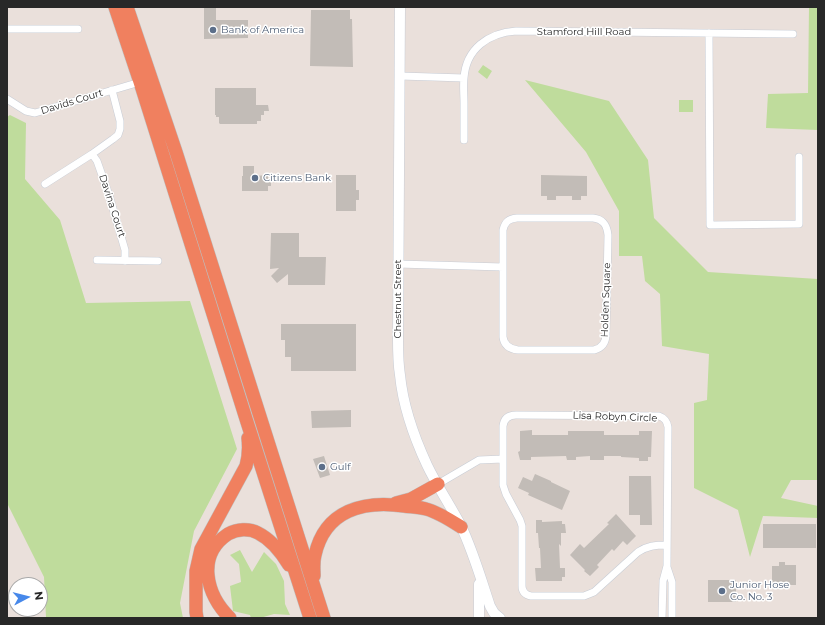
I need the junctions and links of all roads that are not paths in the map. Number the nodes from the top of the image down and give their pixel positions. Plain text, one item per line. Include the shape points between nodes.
1 (115, 7) edge
2 (127, 7) edge
3 (400, 7) edge
4 (7, 29) edge
5 (78, 29) dead end
6 (709, 33) junction
7 (793, 34) dead end
8 (400, 76) junction
9 (464, 78) junction
10 (140, 82) junction
11 (112, 90) junction
12 (7, 99) edge
13 (464, 140) dead end
14 (92, 154) junction
15 (799, 157) dead end
16 (45, 184) dead end
17 (98, 260) dead end
18 (125, 260) junction
19 (158, 261) dead end
20 (398, 264) junction
21 (503, 267) junction
22 (247, 422) junction
23 (503, 459) junction
24 (438, 484) junction
25 (393, 504) junction
26 (461, 527) junction
27 (667, 545) junction
28 (667, 566) junction
29 (479, 574) junction
30 (298, 579) junction
31 (314, 586) junction
32 (195, 616) edge
33 (230, 618) edge
34 (310, 618) edge
35 (324, 618) edge
36 (479, 618) edge
37 (500, 618) edge
38 (662, 618) edge
39 (672, 618) edge

1 - 10 highway
2 - 31 highway
3 - 8 street, Chestnut Street
4 - 5 street
6 - 7 street, Stamford Hill Road
6 - 9 street, Stamford Hill Road via 495,34 475,49 469,58
6 - 15 street via 710,225 799,224
8 - 9 street
8 - 20 street, Chestnut Street
9 - 13 street, Stamford Hill Road
10 - 11 street, Davids Court
10 - 22 highway
11 - 12 street, Davids Court via 35,113 30,113
11 - 14 street via 120,129 118,135
14 - 16 street
14 - 18 street, Davina Court via 109,195 125,250
17 - 18 street
18 - 19 street
20 - 21 street
20 - 24 street, Chestnut Street via 398,359 403,394 413,432
21 - 21 street, Holden Square via 503,336 509,348 594,350 603,345 606,340 608,235 606,225 601,220 509,220 504,228
22 - 30 highway
22 - 32 highway via 249,451 246,466 199,555
23 - 24 street via 479,460
23 - 27 street, Lisa Robyn Circle via 503,485 522,526 522,586 523,592 527,595 584,596 596,591 642,549 652,545
23 - 27 street, Lisa Robyn Circle via 503,426 504,420 509,416 662,417 668,427
24 - 25 highway via 411,499
24 - 26 street, Chestnut Street
25 - 26 highway via 425,508
25 - 31 highway via 358,507 335,520 323,534 314,556
26 - 29 street, Chestnut Street
27 - 28 street, Lisa Robyn Circle
28 - 38 street, Lisa Robyn Circle via 663,581
28 - 39 street, Lisa Robyn Circle via 672,582
29 - 36 street, Chestnut Street
29 - 37 street, Chestnut Street via 490,606
30 - 33 highway via 274,545 263,536 246,530 230,533 210,555 208,574 215,598
30 - 34 highway
31 - 35 highway

